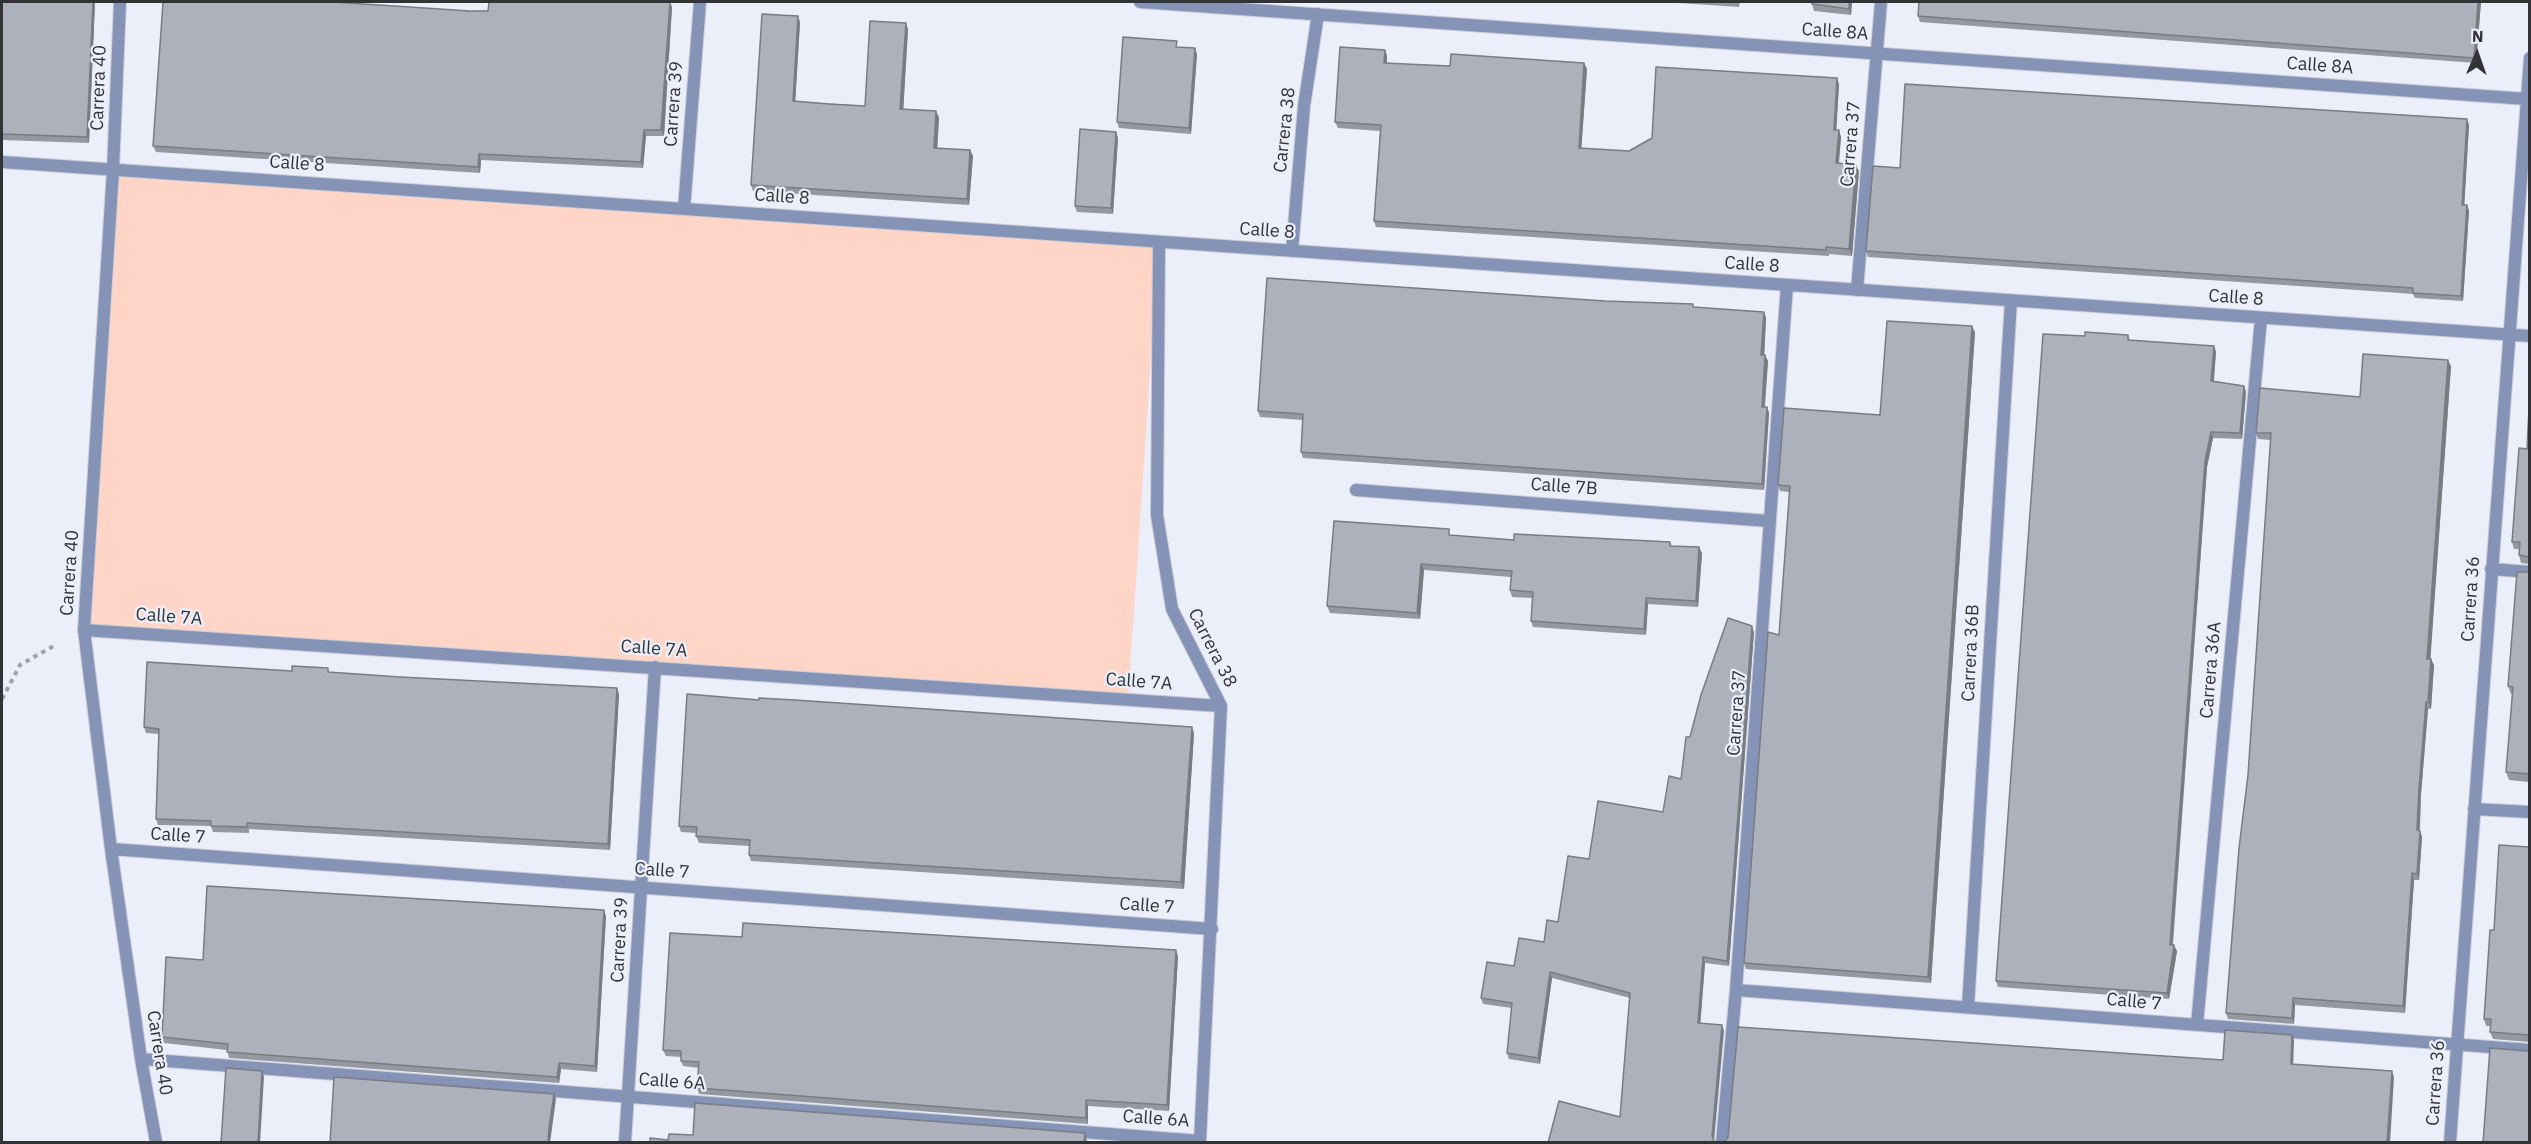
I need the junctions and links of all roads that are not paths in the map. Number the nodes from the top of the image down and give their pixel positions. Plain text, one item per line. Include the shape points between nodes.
1 (120, 2) edge
2 (700, 2) edge
3 (1140, 2) edge
4 (1340, 2) edge
5 (1881, 2) edge
6 (1318, 14) junction
7 (1339, 15) junction
8 (1876, 53) junction
9 (2529, 57) edge
10 (2527, 99) junction
11 (2, 162) edge
12 (113, 170) junction
13 (684, 209) junction
14 (1159, 242) junction
15 (1292, 251) junction
16 (1787, 285) junction
17 (1857, 290) junction
18 (2011, 300) junction
19 (2260, 318) junction
20 (2508, 335) junction
21 (2529, 336) edge
22 (1356, 490) dead end
23 (1769, 521) junction
24 (2491, 569) junction
25 (2529, 572) edge
26 (84, 630) junction
27 (655, 667) junction
28 (1221, 706) junction
29 (2474, 808) junction
30 (2529, 812) edge
31 (111, 849) junction
32 (641, 888) junction
33 (1212, 929) junction
34 (1736, 990) junction
35 (1968, 1007) junction
36 (2197, 1025) junction
37 (2457, 1044) junction
38 (2529, 1050) edge
39 (141, 1059) junction
40 (628, 1096) junction
41 (1200, 1142) edge
42 (156, 1143) edge
43 (625, 1143) edge
44 (1722, 1143) edge
45 (2450, 1143) edge

1 - 12 street, Carrera 40
2 - 13 street, Carrera 39
3 - 6 street, Calle 8A
4 - 7 street
5 - 8 street, Carrera 37
6 - 7 street, Calle 8A
6 - 15 street, Carrera 38 via 1304,106
7 - 8 street, Calle 8A
8 - 10 street, Calle 8A
8 - 17 street, Carrera 37
9 - 10 street, Carrera 36
10 - 20 street, Carrera 36
11 - 12 street, Calle 8
12 - 13 street, Calle 8
12 - 26 street, Carrera 40
13 - 14 street, Calle 8
14 - 15 street, Calle 8
14 - 28 street, Carrera 38 via 1157,515 1172,609
15 - 16 street, Calle 8
16 - 17 street, Calle 8
16 - 23 street, Carrera 37
17 - 18 street, Calle 8
18 - 19 street, Calle 8
18 - 35 street, Carrera 36B
19 - 20 street, Calle 8
19 - 36 street, Carrera 36A
20 - 21 street, Calle 8
20 - 24 street, Carrera 36
22 - 23 street, Calle 7B
23 - 34 street, Carrera 37
24 - 25 street
24 - 29 street, Carrera 36
26 - 27 street, Calle 7A
26 - 31 street, Carrera 40
27 - 28 street, Calle 7A
27 - 32 street, Carrera 39
28 - 33 street, Carrera 38
29 - 30 street
29 - 37 street, Carrera 36
31 - 32 street, Calle 7
31 - 39 street, Carrera 40
32 - 33 street, Calle 7
32 - 40 street, Carrera 39
33 - 41 street, Carrera 38
34 - 35 street, Calle 7
34 - 44 street, Carrera 37
35 - 36 street, Calle 7
36 - 37 street, Calle 7
37 - 38 street, Calle 7
37 - 45 street, Carrera 36
39 - 40 street, Calle 6A
39 - 42 street, Carrera 40
40 - 41 street, Calle 6A
40 - 43 street, Carrera 39

